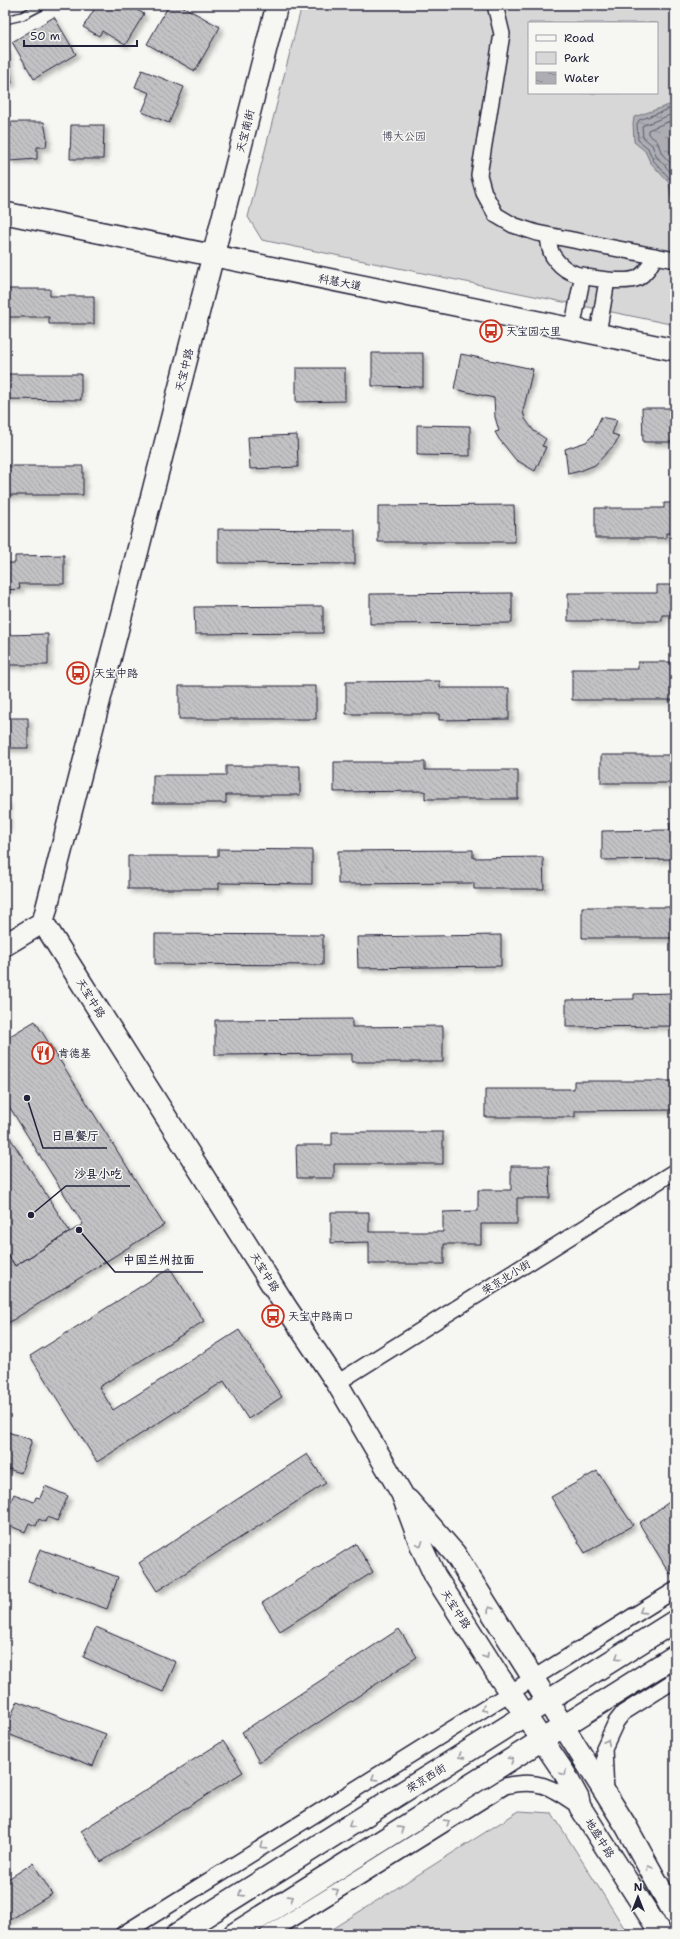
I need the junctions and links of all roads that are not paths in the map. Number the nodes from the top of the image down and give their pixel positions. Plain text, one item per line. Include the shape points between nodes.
1 (42, 5) edge
2 (277, 5) edge
3 (495, 5) edge
4 (5, 20) edge
5 (5, 213) edge
6 (548, 236) junction
7 (213, 256) junction
8 (654, 256) junction
9 (675, 260) edge
10 (583, 275) junction
11 (607, 280) junction
12 (572, 329) junction
13 (598, 334) junction
14 (675, 350) edge
15 (43, 922) junction
16 (5, 945) edge
17 (675, 1171) edge
18 (337, 1383) junction
19 (402, 1494) junction
20 (675, 1590) edge
21 (675, 1621) edge
22 (675, 1656) edge
23 (534, 1679) junction
24 (675, 1680) edge
25 (510, 1693) junction
26 (548, 1701) junction
27 (525, 1716) junction
28 (564, 1727) junction
29 (542, 1741) junction
30 (606, 1794) junction
31 (580, 1807) junction
32 (675, 1914) edge
33 (122, 1934) edge
34 (177, 1934) edge
35 (234, 1934) edge
36 (268, 1934) edge
37 (661, 1934) edge

1 - 4 lane via 22,16
2 - 7 street, 天宝南街
3 - 6 street via 502,34 479,175 484,193 496,215 513,225
5 - 7 street, 科慧大道
6 - 8 street
6 - 10 street via 553,255 561,265 569,271
7 - 12 street, 科慧大道
7 - 15 street, 天宝中路
8 - 9 street
8 - 11 street via 646,271 638,278 618,282
10 - 11 street
10 - 12 street
11 - 13 street
12 - 13 street, 科慧大道
13 - 14 street, 科慧大道
15 - 16 street
15 - 18 street, 天宝中路 via 286,1307
17 - 18 street, 荣京北小街
18 - 19 street, 天宝中路
23 -> 19 street, 天宝中路 via 455,1554
19 -> 25 street, 天宝中路 via 435,1576
20 -> 23 street
21 -> 26 street, 荣京西街
22 - 28 street
23 - 25 street
23 - 26 street, 天宝中路
30 -> 24 street via 604,1748 616,1722 622,1713
25 - 27 street, 天宝中路
25 -> 33 street
26 - 27 street, 荣京西街
26 - 28 street, 天宝中路
27 - 29 street, 地盛中路
27 -> 34 street, 荣京西街
28 - 29 street
28 - 30 street
29 -> 31 street, 地盛中路 via 568,1780
35 -> 29 street
32 -> 30 street
36 -> 31 street via 505,1786 533,1783 552,1788
31 - 37 street, 地盛中路

